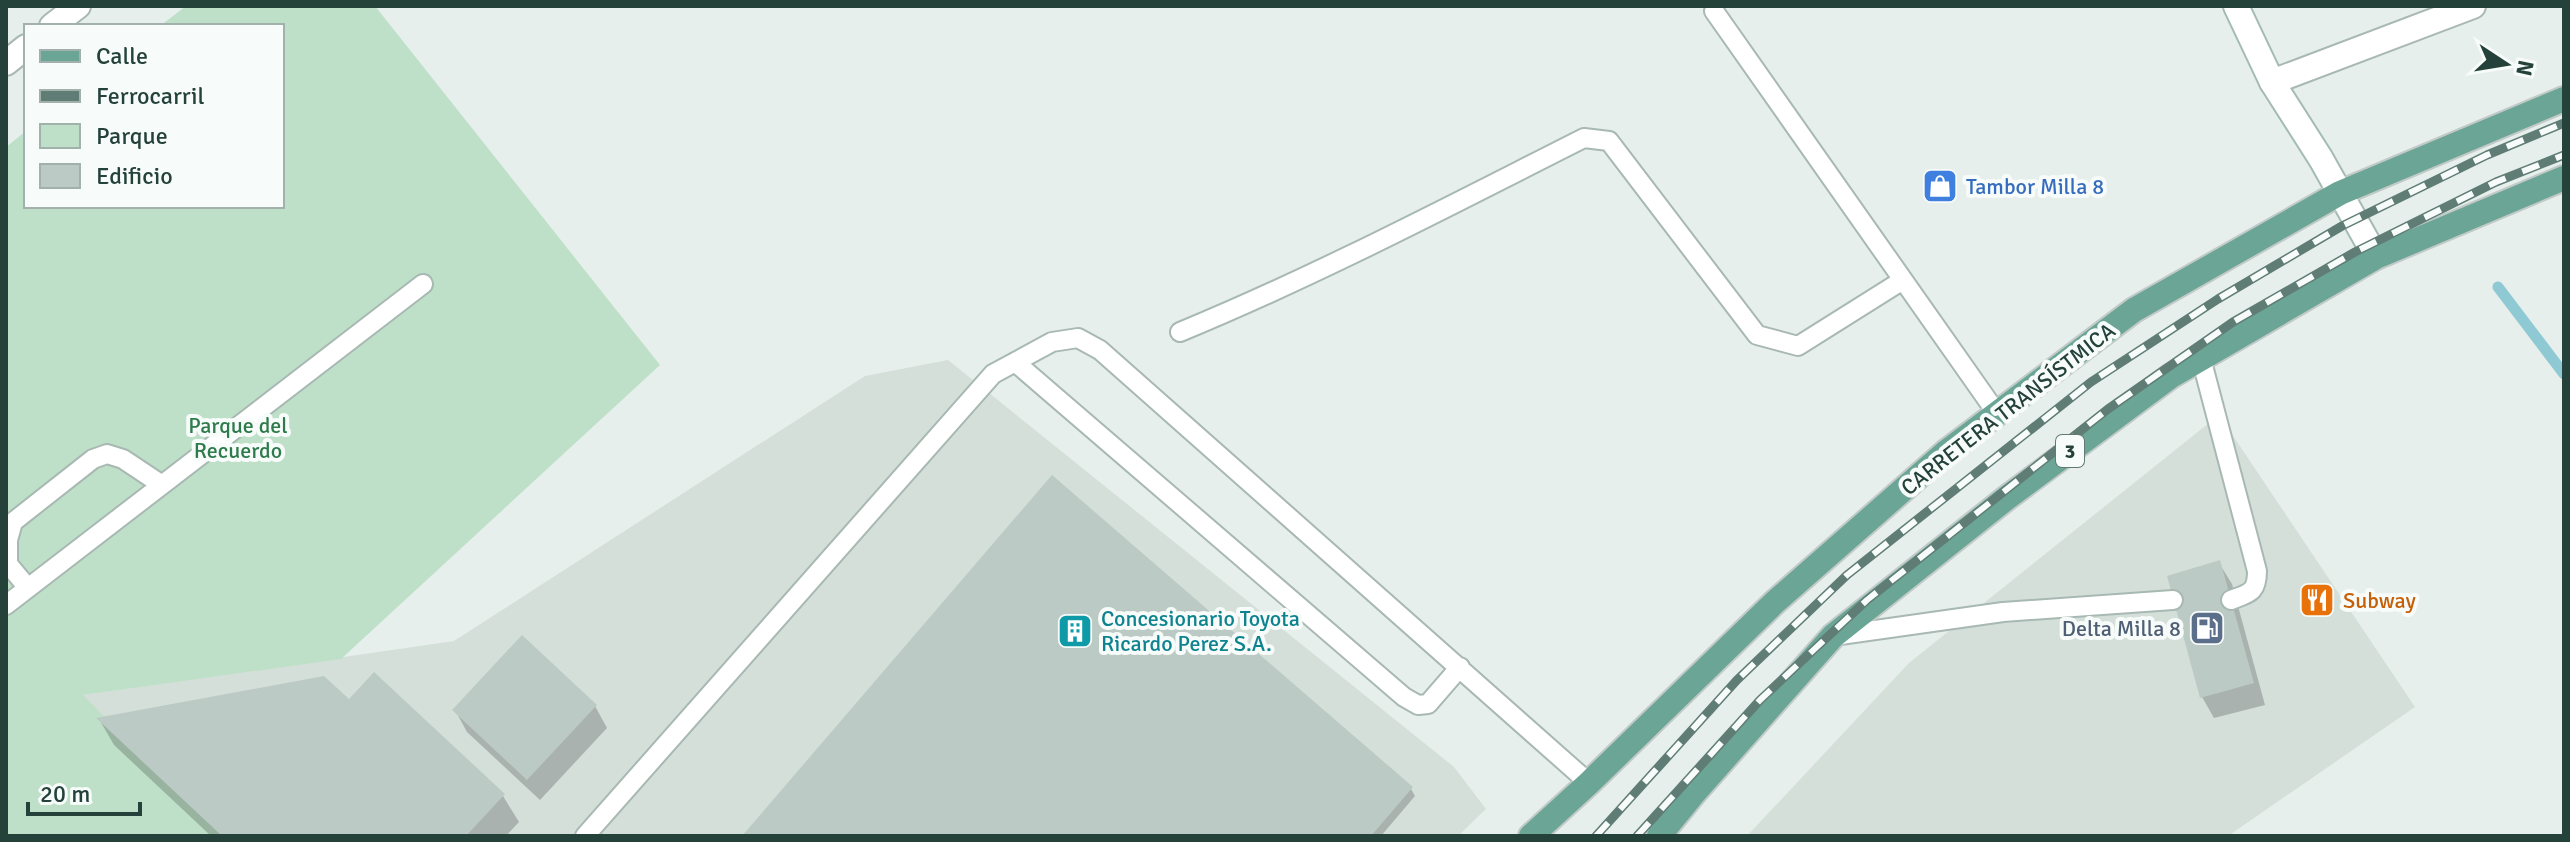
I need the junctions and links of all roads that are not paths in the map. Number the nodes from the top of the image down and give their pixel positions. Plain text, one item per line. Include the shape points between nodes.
1 (78, 6) edge
2 (2236, 6) edge
3 (2473, 6) edge
4 (1714, 11) dead end
5 (55, 24) edge
6 (24, 49) edge
7 (6, 63) edge
8 (2272, 82) junction
9 (2564, 99) edge
10 (2564, 178) edge
11 (2340, 193) junction
12 (2376, 257) junction
13 (1903, 280) junction
14 (423, 284) dead end
15 (1180, 332) dead end
16 (2201, 358) junction
17 (1015, 362) junction
18 (1998, 415) junction
19 (162, 485) junction
20 (28, 588) junction
21 (2173, 600) dead end
22 (2231, 600) dead end
23 (6, 605) edge
24 (1833, 636) junction
25 (1460, 667) junction
26 (1589, 783) junction
27 (585, 836) edge
28 (1531, 836) edge
29 (1659, 836) edge

1 - 5 street
2 - 8 street
3 - 8 street
4 - 13 lane
6 - 7 street
8 - 11 street
9 - 11 main road, CARRETERA TRANSÍSTMICA
10 - 12 main road, 3
11 - 12 street
11 - 18 main road, CARRETERA TRANSÍSTMICA via 2134,310
12 - 16 main road, 3
13 - 15 lane via 1798,346 1757,335 1609,141 1584,138 1246,305
13 - 18 lane
14 - 19 lane
16 - 22 lane via 2257,571 2250,593
16 - 24 main road, 3 via 2008,497
17 - 25 lane via 1052,342 1078,338 1100,350
17 - 25 lane via 1404,697 1428,704
17 - 27 lane via 993,374
18 - 26 main road, CARRETERA TRANSÍSTMICA via 1946,452 1775,602
19 - 20 lane
19 - 20 lane via 123,459 107,454 93,459 13,522 8,564
20 - 23 lane
21 - 24 lane via 2003,612
24 - 29 main road, 3
25 - 26 lane
26 - 28 main road, CARRETERA TRANSÍSTMICA

